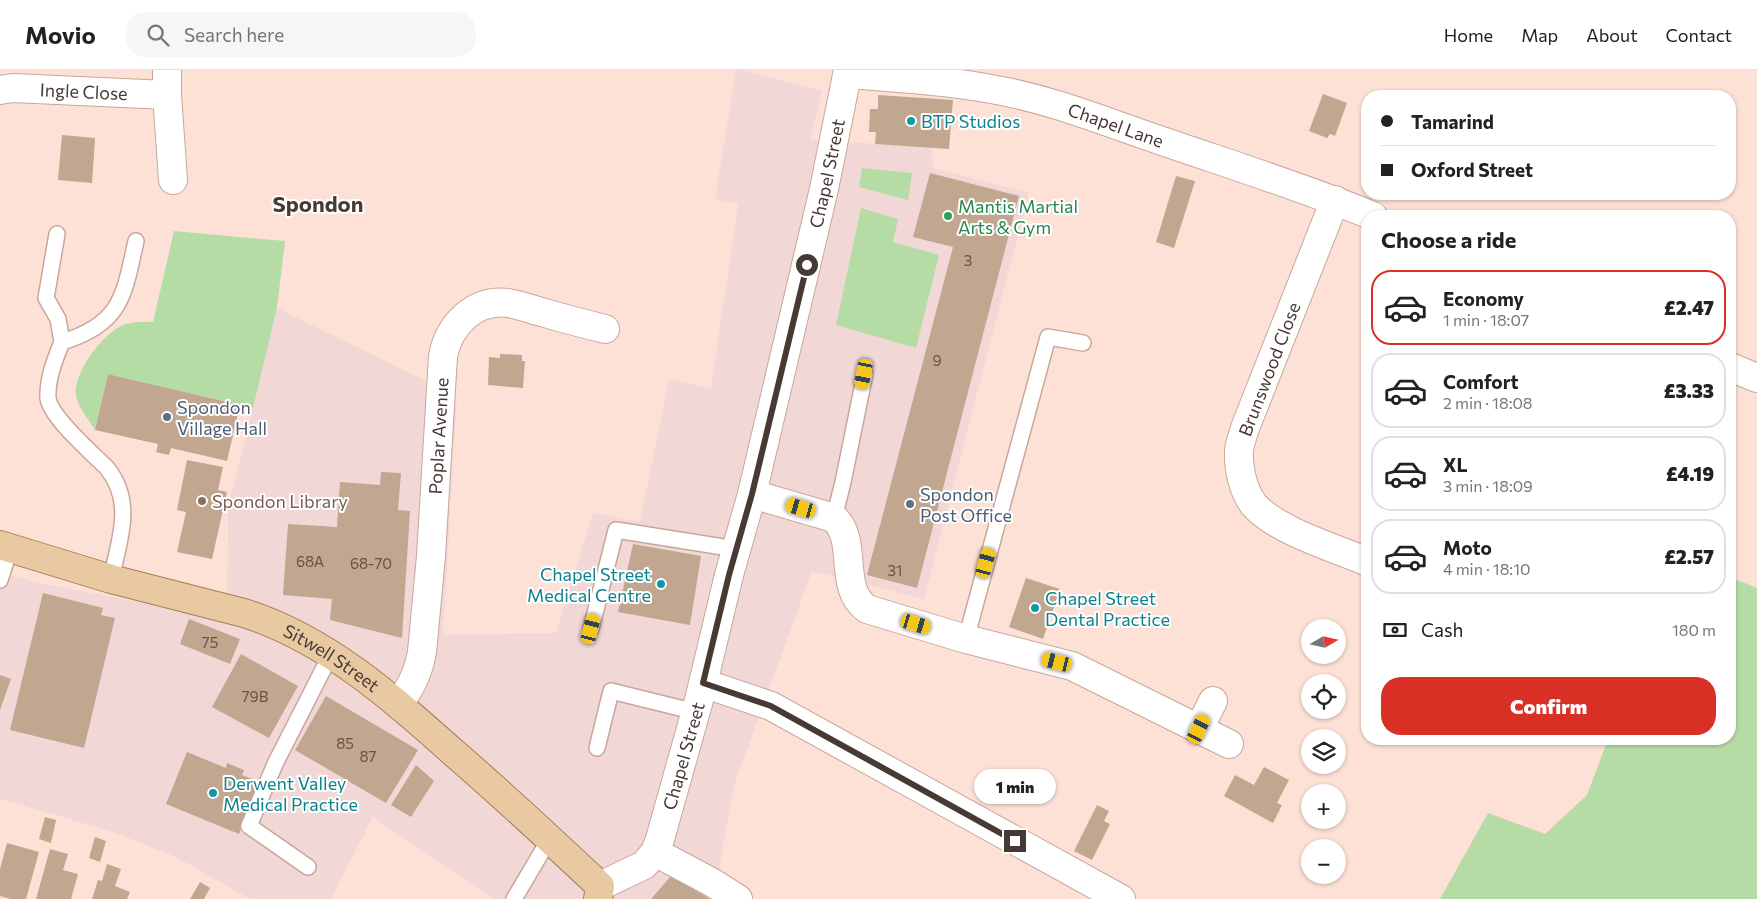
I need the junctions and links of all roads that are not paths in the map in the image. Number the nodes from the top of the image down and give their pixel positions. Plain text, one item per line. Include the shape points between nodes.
1 (848, 72) edge
2 (167, 82) edge
3 (0, 90) edge
4 (173, 180) dead end
5 (1335, 200) junction
6 (1361, 211) edge
7 (57, 234) dead end
8 (136, 241) dead end
9 (605, 329) dead end
10 (62, 342) junction
11 (1083, 343) dead end
12 (1736, 369) edge
13 (864, 374) dead end
14 (1757, 378) edge
15 (752, 494) junction
16 (834, 518) junction
17 (5, 547) edge
18 (736, 549) junction
19 (1361, 559) edge
20 (111, 579) junction
21 (0, 580) edge
22 (591, 629) dead end
23 (966, 639) junction
24 (331, 654) junction
25 (703, 683) junction
26 (1212, 701) dead end
27 (399, 704) junction
28 (696, 712) junction
29 (1199, 729) junction
30 (1229, 744) dead end
31 (597, 748) dead end
32 (550, 838) junction
33 (655, 852) junction
34 (308, 867) dead end
35 (599, 892) edge
36 (514, 899) edge
37 (738, 899) edge
38 (1120, 899) edge

1 - 5 street, Chapel Lane via 958,84 1057,105
1 - 15 street, Chapel Street via 822,198
2 - 3 street, Ingle Close
2 - 4 street, Ingle Close
5 - 6 street, Chapel Lane
5 - 19 street, Brunswood Close via 1245,428 1239,449 1239,466 1249,496 1261,511 1293,531
7 - 10 lane via 46,298 58,319
8 - 10 lane via 126,288 116,309 87,332
9 - 27 street, Poplar Avenue via 498,303 472,311 462,318 449,336 443,356 422,652 413,683
10 - 20 lane via 49,383 50,406 114,476 123,500 123,520
11 - 23 lane via 1048,337
12 - 14 street
13 - 16 lane
15 - 16 street
15 - 18 street, Chapel Street
16 - 23 street via 842,530 854,595 861,605
17 - 20 main road, Sitwell Street
17 - 21 lane
18 - 22 lane via 616,530
18 - 25 street, Chapel Street
20 - 24 main road, Sitwell Street via 265,619
23 - 29 street via 1072,666
24 - 27 main road, Sitwell Street
24 - 34 lane via 275,764 249,826
25 - 28 street, Chapel Street
25 - 38 street via 771,706
26 - 29 street
27 - 32 main road, Sitwell Street
28 - 31 lane via 611,691
28 - 33 street, Chapel Street
29 - 30 street
32 - 35 main road, Sitwell Street
32 - 36 lane
33 - 35 street via 644,865
33 - 37 street

